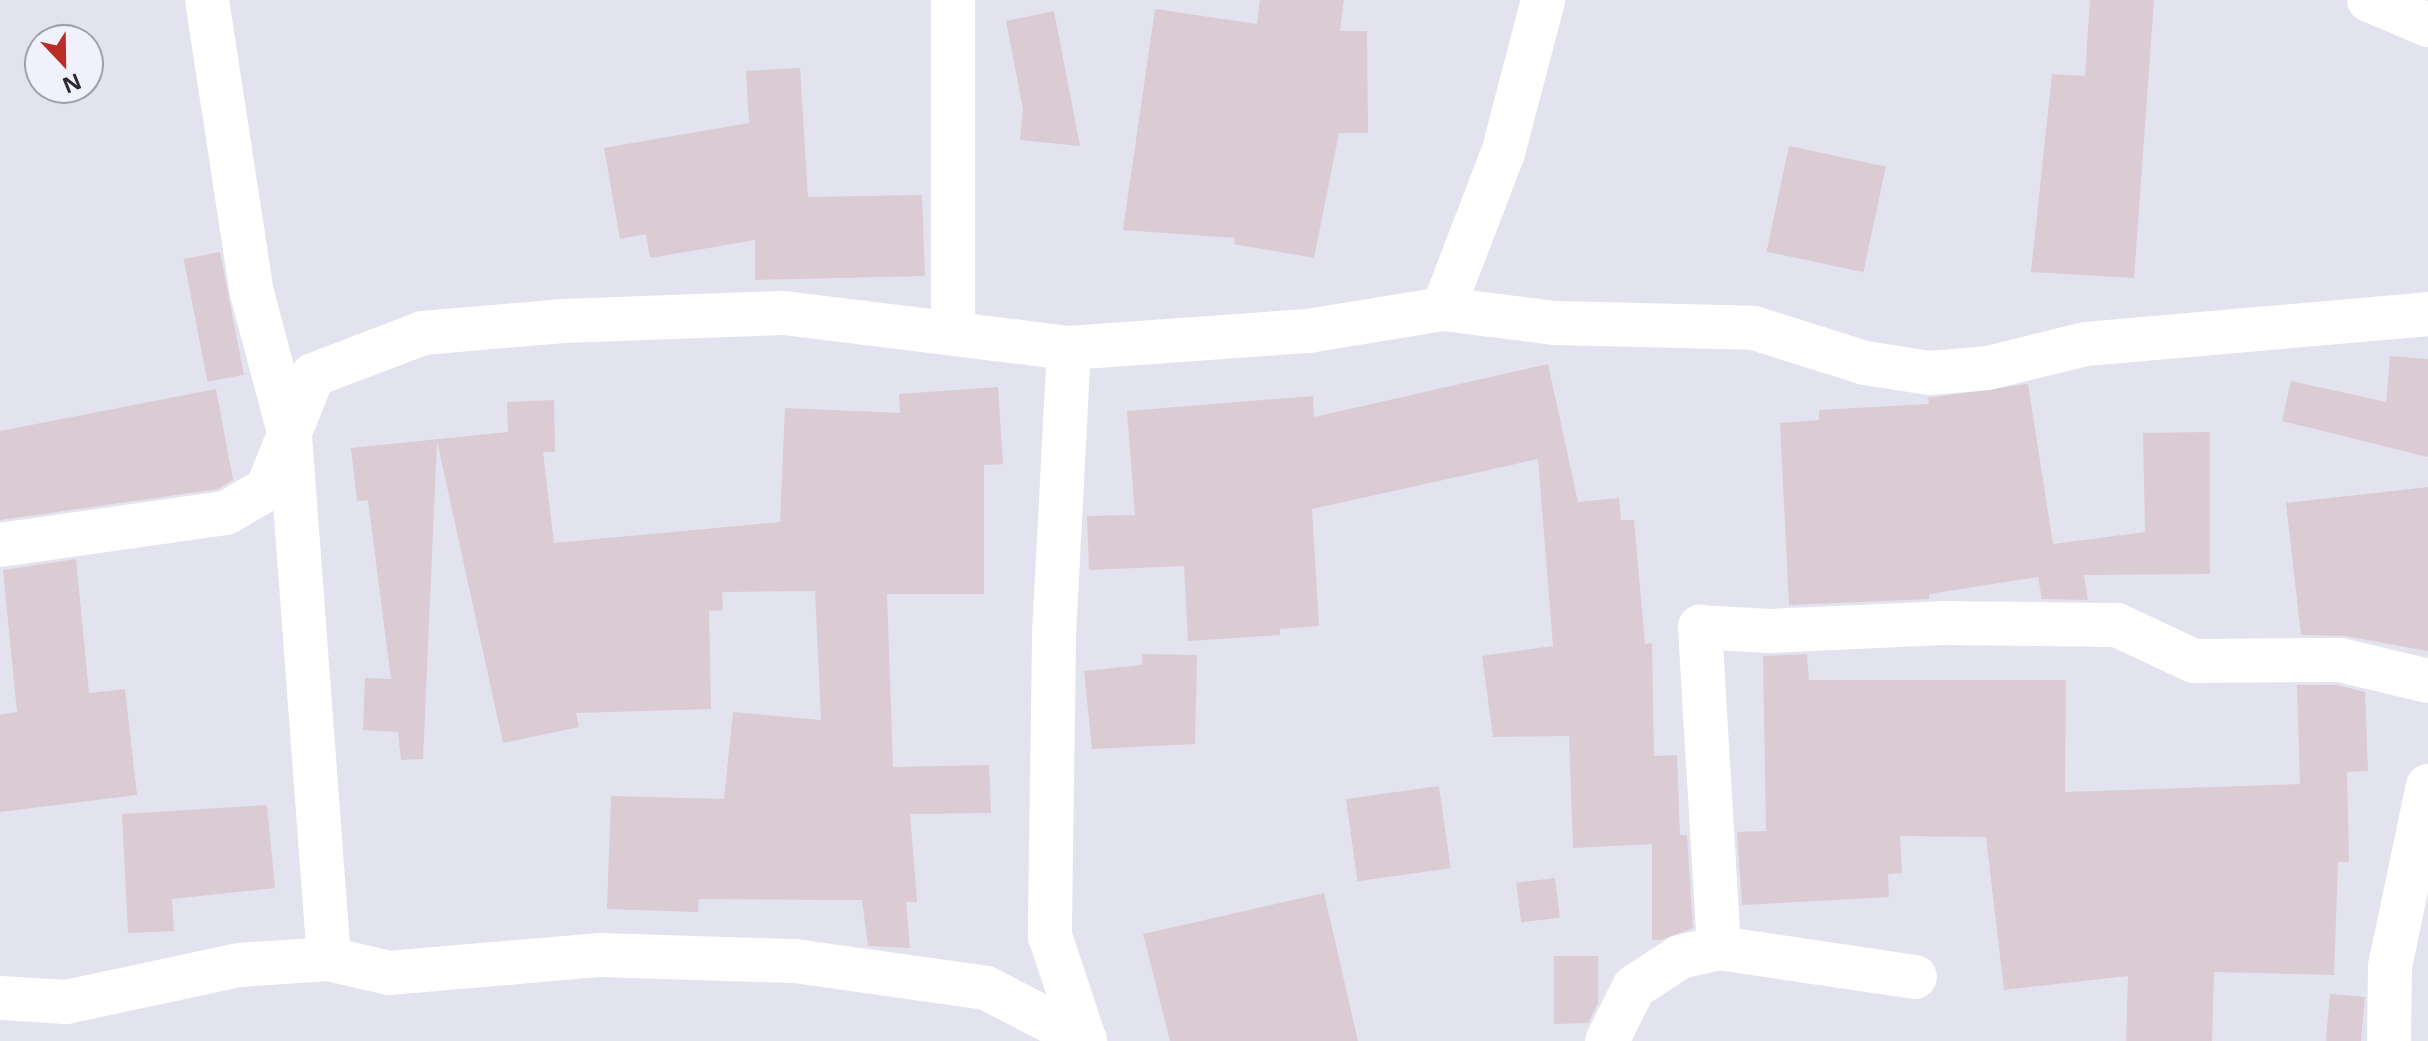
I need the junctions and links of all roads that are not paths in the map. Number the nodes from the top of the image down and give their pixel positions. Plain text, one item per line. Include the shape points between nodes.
1 (207, 0) edge
2 (953, 0) edge
3 (1543, 0) edge
4 (2369, 0) edge
5 (2428, 25) edge
6 (1443, 309) junction
7 (2428, 314) edge
8 (953, 333) junction
9 (1069, 348) junction
10 (290, 436) junction
11 (0, 545) edge
12 (2428, 681) edge
13 (2428, 786) edge
14 (1050, 936) junction
15 (1719, 948) junction
16 (329, 959) junction
17 (1915, 977) dead end
18 (999, 994) junction
19 (0, 998) edge
20 (1085, 1040) edge
21 (1607, 1041) edge
22 (2389, 1041) edge

1 - 10 street via 252,293
2 - 8 street
3 - 6 street via 1503,153
4 - 5 street
6 - 7 street via 1555,323 1754,328 1865,363 1929,373 1988,368 2086,344
6 - 9 street via 1308,331
8 - 9 street
8 - 10 street via 784,313 563,321 423,333 313,375
9 - 14 street via 1054,638
10 - 11 street via 267,489 226,513
10 - 16 street
12 - 15 street via 2340,660 2194,661 2117,625 1943,623 1769,631 1700,627
13 - 22 street via 2390,966
14 - 18 street
14 - 20 street
15 - 17 street
15 - 21 street via 1680,957 1634,987
16 - 18 street via 389,973 600,955 795,961
16 - 19 street via 239,965 66,1002
18 - 20 street

